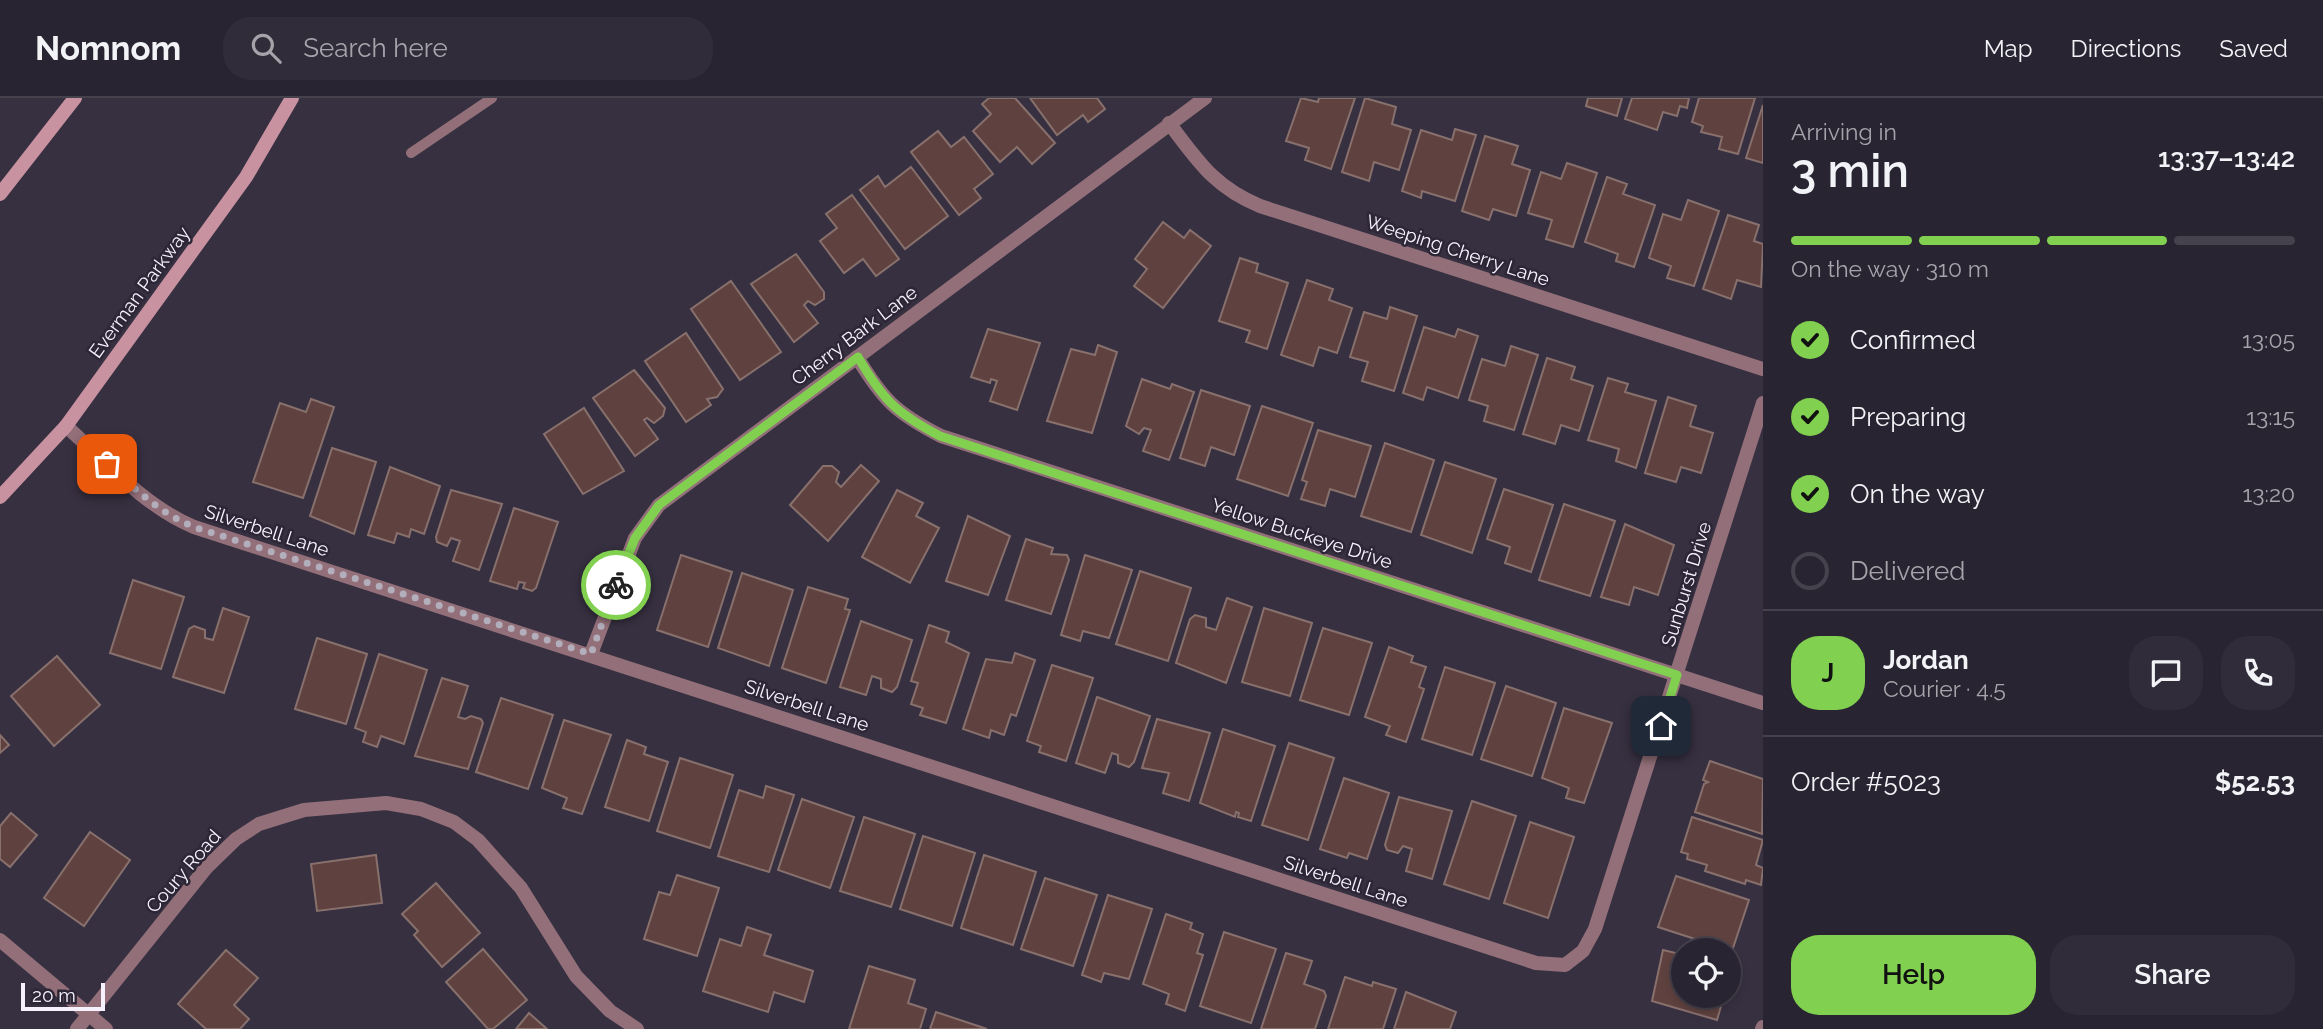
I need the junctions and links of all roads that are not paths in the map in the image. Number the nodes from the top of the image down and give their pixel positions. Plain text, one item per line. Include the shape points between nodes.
1 (75, 98) edge
2 (292, 98) edge
3 (492, 98) edge
4 (1205, 98) edge
5 (1169, 122) junction
6 (411, 153) dead end
7 (0, 194) edge
8 (858, 357) junction
9 (1763, 369) edge
10 (1763, 404) edge
11 (66, 426) junction
12 (0, 497) edge
13 (591, 654) junction
14 (1677, 675) junction
15 (1763, 703) edge
16 (0, 940) edge
17 (1565, 965) joint
18 (88, 1016) junction
19 (77, 1029) edge
20 (106, 1029) edge
21 (637, 1029) edge

1 - 7 main road
2 - 11 main road, Everman Parkway via 246,177
3 - 6 lane
4 - 5 street, Cherry Bark Lane
5 - 8 street, Cherry Bark Lane
5 - 9 street, Weeping Cherry Lane via 1206,172 1250,202
8 - 13 street, Cherry Bark Lane via 659,505 635,538
8 - 14 street, Yellow Buckeye Drive via 877,390 903,416 940,436
10 - 14 street, Sunburst Drive
11 - 12 main road, Everman Parkway
11 - 13 street, Silverbell Lane via 174,519
13 - 17 street, Silverbell Lane via 1536,963
14 - 15 street, Yellow Buckeye Drive
14 - 17 street, Sunburst Drive via 1595,929 1583,951
16 - 18 street
18 - 19 street, Coury Road
18 - 20 street
18 - 21 street, Coury Road via 206,868 236,839 259,824 304,810 386,803 421,809 454,822 478,840 521,888 576,976 610,1011

